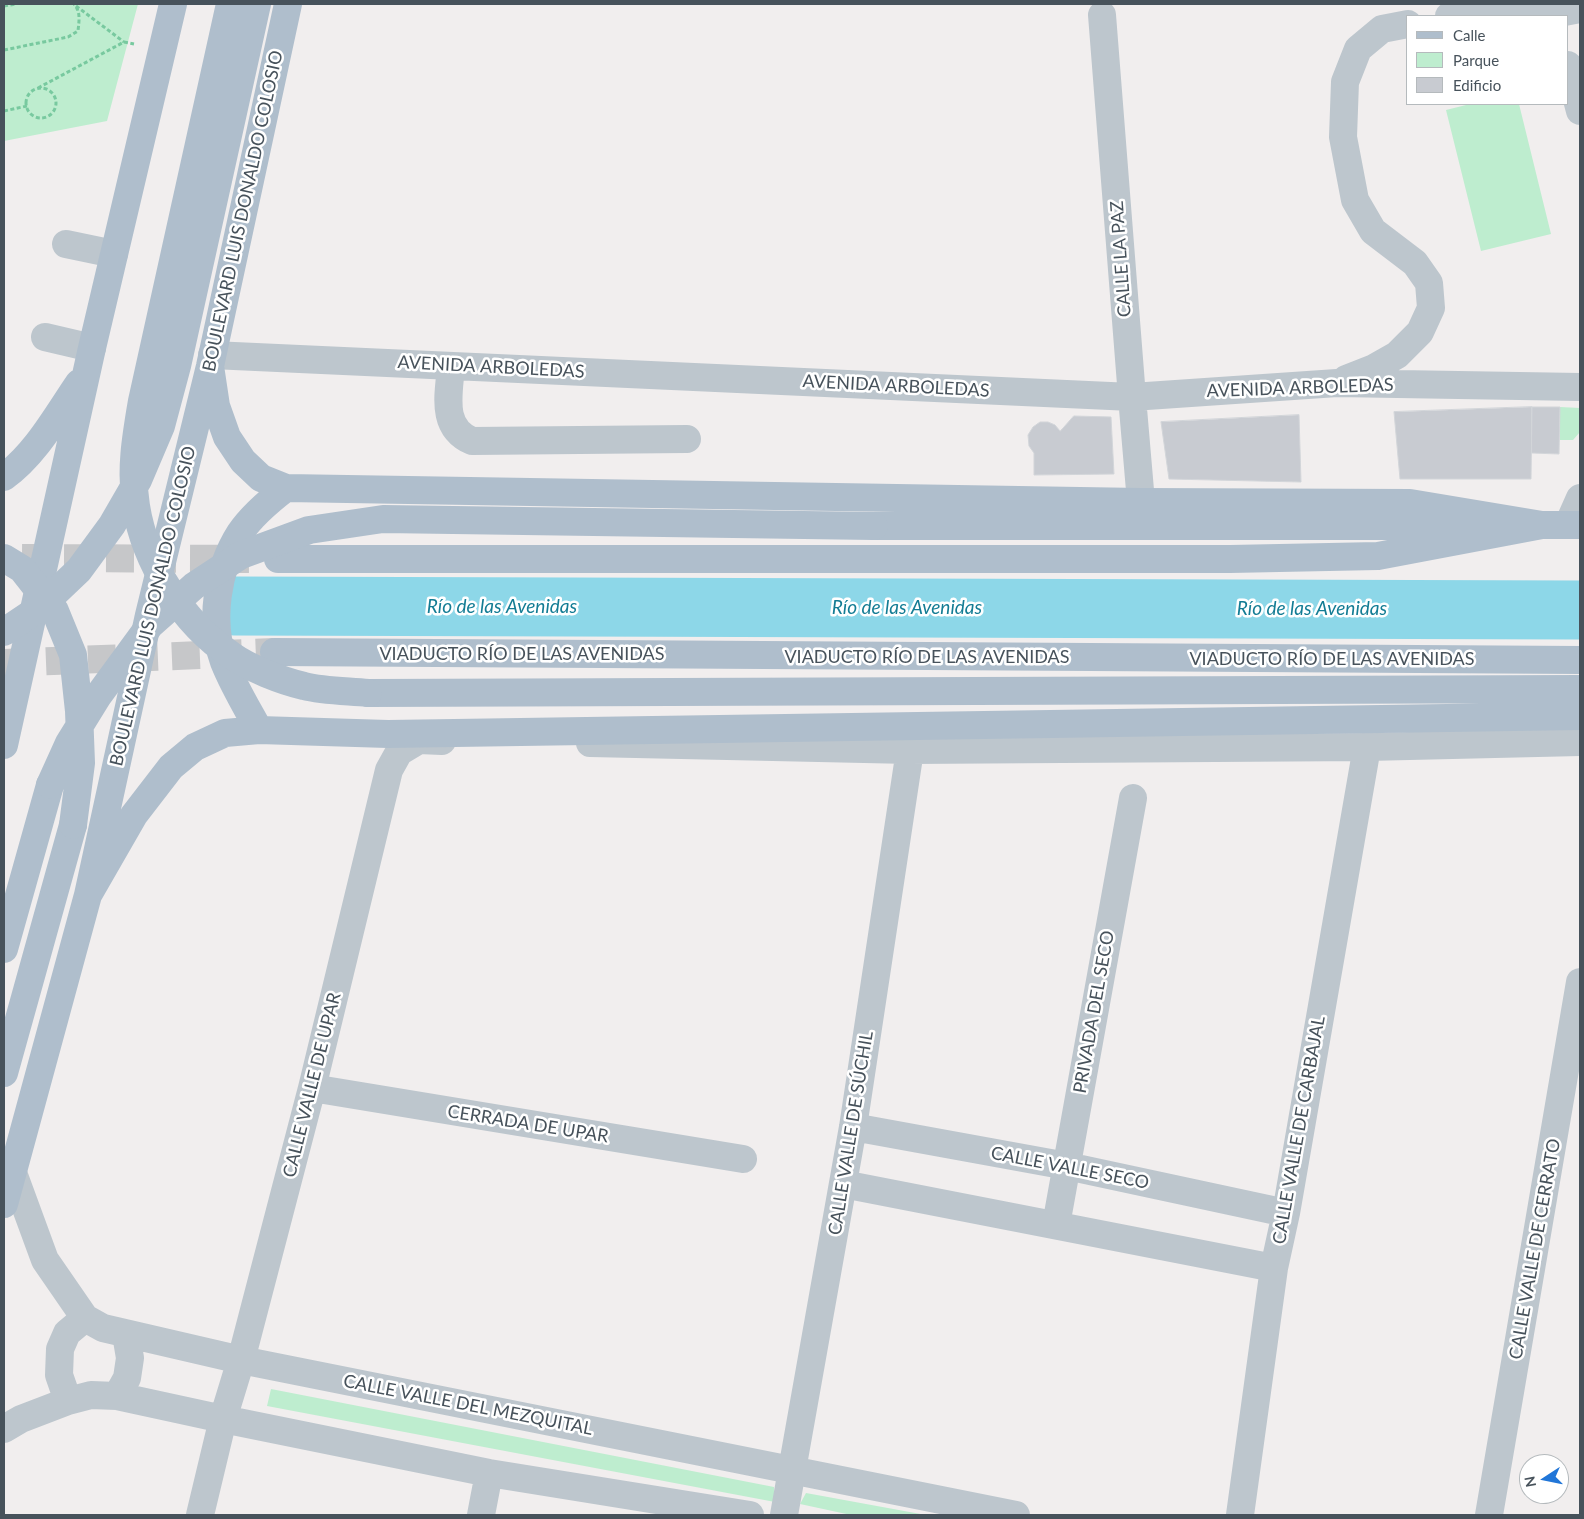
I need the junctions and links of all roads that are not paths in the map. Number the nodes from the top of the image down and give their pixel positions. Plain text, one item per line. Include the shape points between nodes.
1 (173, 4) edge
2 (230, 4) edge
3 (257, 4) edge
4 (288, 4) edge
5 (1514, 4) edge
6 (1520, 4) edge
7 (1580, 9) edge
8 (1553, 11) edge
9 (1102, 14) dead end
10 (1454, 15) edge
11 (1406, 24) edge
12 (1569, 69) edge
13 (1580, 111) edge
14 (66, 244) dead end
15 (114, 254) junction
16 (45, 337) dead end
17 (92, 348) junction
18 (211, 360) junction
19 (451, 366) junction
20 (86, 374) junction
21 (1337, 383) junction
22 (1580, 387) edge
23 (1132, 397) junction
24 (687, 439) dead end
25 (4, 477) edge
26 (286, 488) junction
27 (1580, 498) edge
28 (1142, 502) junction
29 (1563, 525) edge
30 (4, 558) edge
31 (278, 559) tunnel mouth
32 (4, 632) edge
33 (274, 652) tunnel mouth
34 (1580, 660) edge
35 (1580, 688) edge
36 (1580, 716) edge
37 (259, 730) junction
38 (1580, 742) edge
39 (4, 745) edge
40 (1368, 747) junction
41 (910, 750) junction
42 (1133, 798) dead end
43 (88, 896) junction
44 (4, 949) edge
45 (1580, 982) edge
46 (4, 1073) edge
47 (312, 1088) junction
48 (853, 1127) junction
49 (743, 1159) dead end
50 (1067, 1166) junction
51 (12, 1170) junction
52 (843, 1184) junction
53 (4, 1204) edge
54 (1286, 1213) junction
55 (1056, 1225) junction
56 (1274, 1268) junction
57 (85, 1318) junction
58 (126, 1334) junction
59 (241, 1360) junction
60 (117, 1396) junction
61 (68, 1401) junction
62 (223, 1419) junction
63 (4, 1429) edge
64 (793, 1470) junction
65 (489, 1473) junction
66 (200, 1515) edge
67 (481, 1515) edge
68 (750, 1515) edge
69 (784, 1515) edge
70 (1016, 1515) edge
71 (1240, 1515) edge
72 (1489, 1515) edge

1 - 15 main road
2 - 35 main road, bridge via 142,401 133,455 136,506 148,553 168,591 198,628 232,656 265,673 305,686 368,693
3 - 32 main road, bridge via 177,366 160,426 138,480 112,525 79,570 38,609
4 - 18 main road, BOULEVARD LUIS DONALDO COLOSIO
5 - 10 street
6 - 8 street
7 - 8 street
9 - 23 street, CALLE LA PAZ
11 - 21 street via 1382,29 1358,49 1345,82 1343,137 1355,200 1373,231 1415,264 1429,283 1431,308 1420,332 1397,355
12 - 13 street
14 - 15 street
15 - 17 main road
16 - 17 street
17 - 20 main road
18 - 19 street, AVENIDA ARBOLEDAS
18 - 26 main road via 216,406 227,437 243,461 261,478
18 - 43 main road, BOULEVARD LUIS DONALDO COLOSIO via 149,615
19 - 23 street, AVENIDA ARBOLEDAS
19 - 24 street via 451,422 455,430 472,441
20 - 25 main road via 35,446
20 - 39 main road
21 - 22 street, AVENIDA ARBOLEDAS
21 - 23 street, AVENIDA ARBOLEDAS
23 - 28 street, CALLE LA PAZ
26 - 28 main road
26 - 37 main road via 261,508 240,533 225,563 217,595 217,628 224,660
27 - 29 street
28 - 29 main road via 1410,503
29 - 31 main road via 1378,556 1230,559
29 - 44 main road, bridge via 874,526 383,519 309,530 241,555 194,586 150,625 98,696 69,743 50,785
30 - 46 main road, bridge via 22,570 55,611 73,655 81,763 73,825
33 - 34 main road, VIADUCTO RÍO DE LAS AVENIDAS
36 - 37 main road via 388,734
37 - 43 main road via 225,733 196,747 171,767 134,815
38 - 40 street
40 - 41 street
40 - 54 street, CALLE VALLE DE CARBAJAL
41 - 47 street, CALLE VALLE DE UPAR via 419,740 400,752 389,770
41 - 48 street, CALLE VALLE DE SÚCHIL
42 - 50 street, PRIVADA DEL SECO
43 - 51 main road, BOULEVARD LUIS DONALDO COLOSIO
45 - 72 street, CALLE VALLE DE CERRATO
47 - 49 street, CERRADA DE UPAR
47 - 59 street, CALLE VALLE DE UPAR
48 - 50 street, CALLE VALLE SECO
48 - 52 street, CALLE VALLE DE SÚCHIL
50 - 54 street, CALLE VALLE SECO
50 - 55 street, PRIVADA DEL SECO
51 - 53 main road, BOULEVARD LUIS DONALDO COLOSIO
51 - 57 street, CALLE VALLE DEL MEZQUITAL via 45,1260
52 - 55 street
52 - 64 street, CALLE VALLE DE SÚCHIL
54 - 56 street, CALLE VALLE DE CARBAJAL
55 - 56 street
56 - 71 street, CALLE VALLE DE CARBAJAL
57 - 58 street, CALLE VALLE DEL MEZQUITAL via 103,1328
57 - 61 street via 67,1333 60,1349 59,1375
58 - 59 street, CALLE VALLE DEL MEZQUITAL
58 - 60 street via 130,1358 127,1378
59 - 62 street, CALLE VALLE DE UPAR
59 - 64 street, CALLE VALLE DEL MEZQUITAL
60 - 61 street via 90,1396
60 - 62 street
61 - 63 street
62 - 65 street
62 - 66 street, CALLE VALLE DE UPAR
64 - 69 street, CALLE VALLE DE SÚCHIL
64 - 70 street, CALLE VALLE DEL MEZQUITAL
65 - 67 street
65 - 68 street

